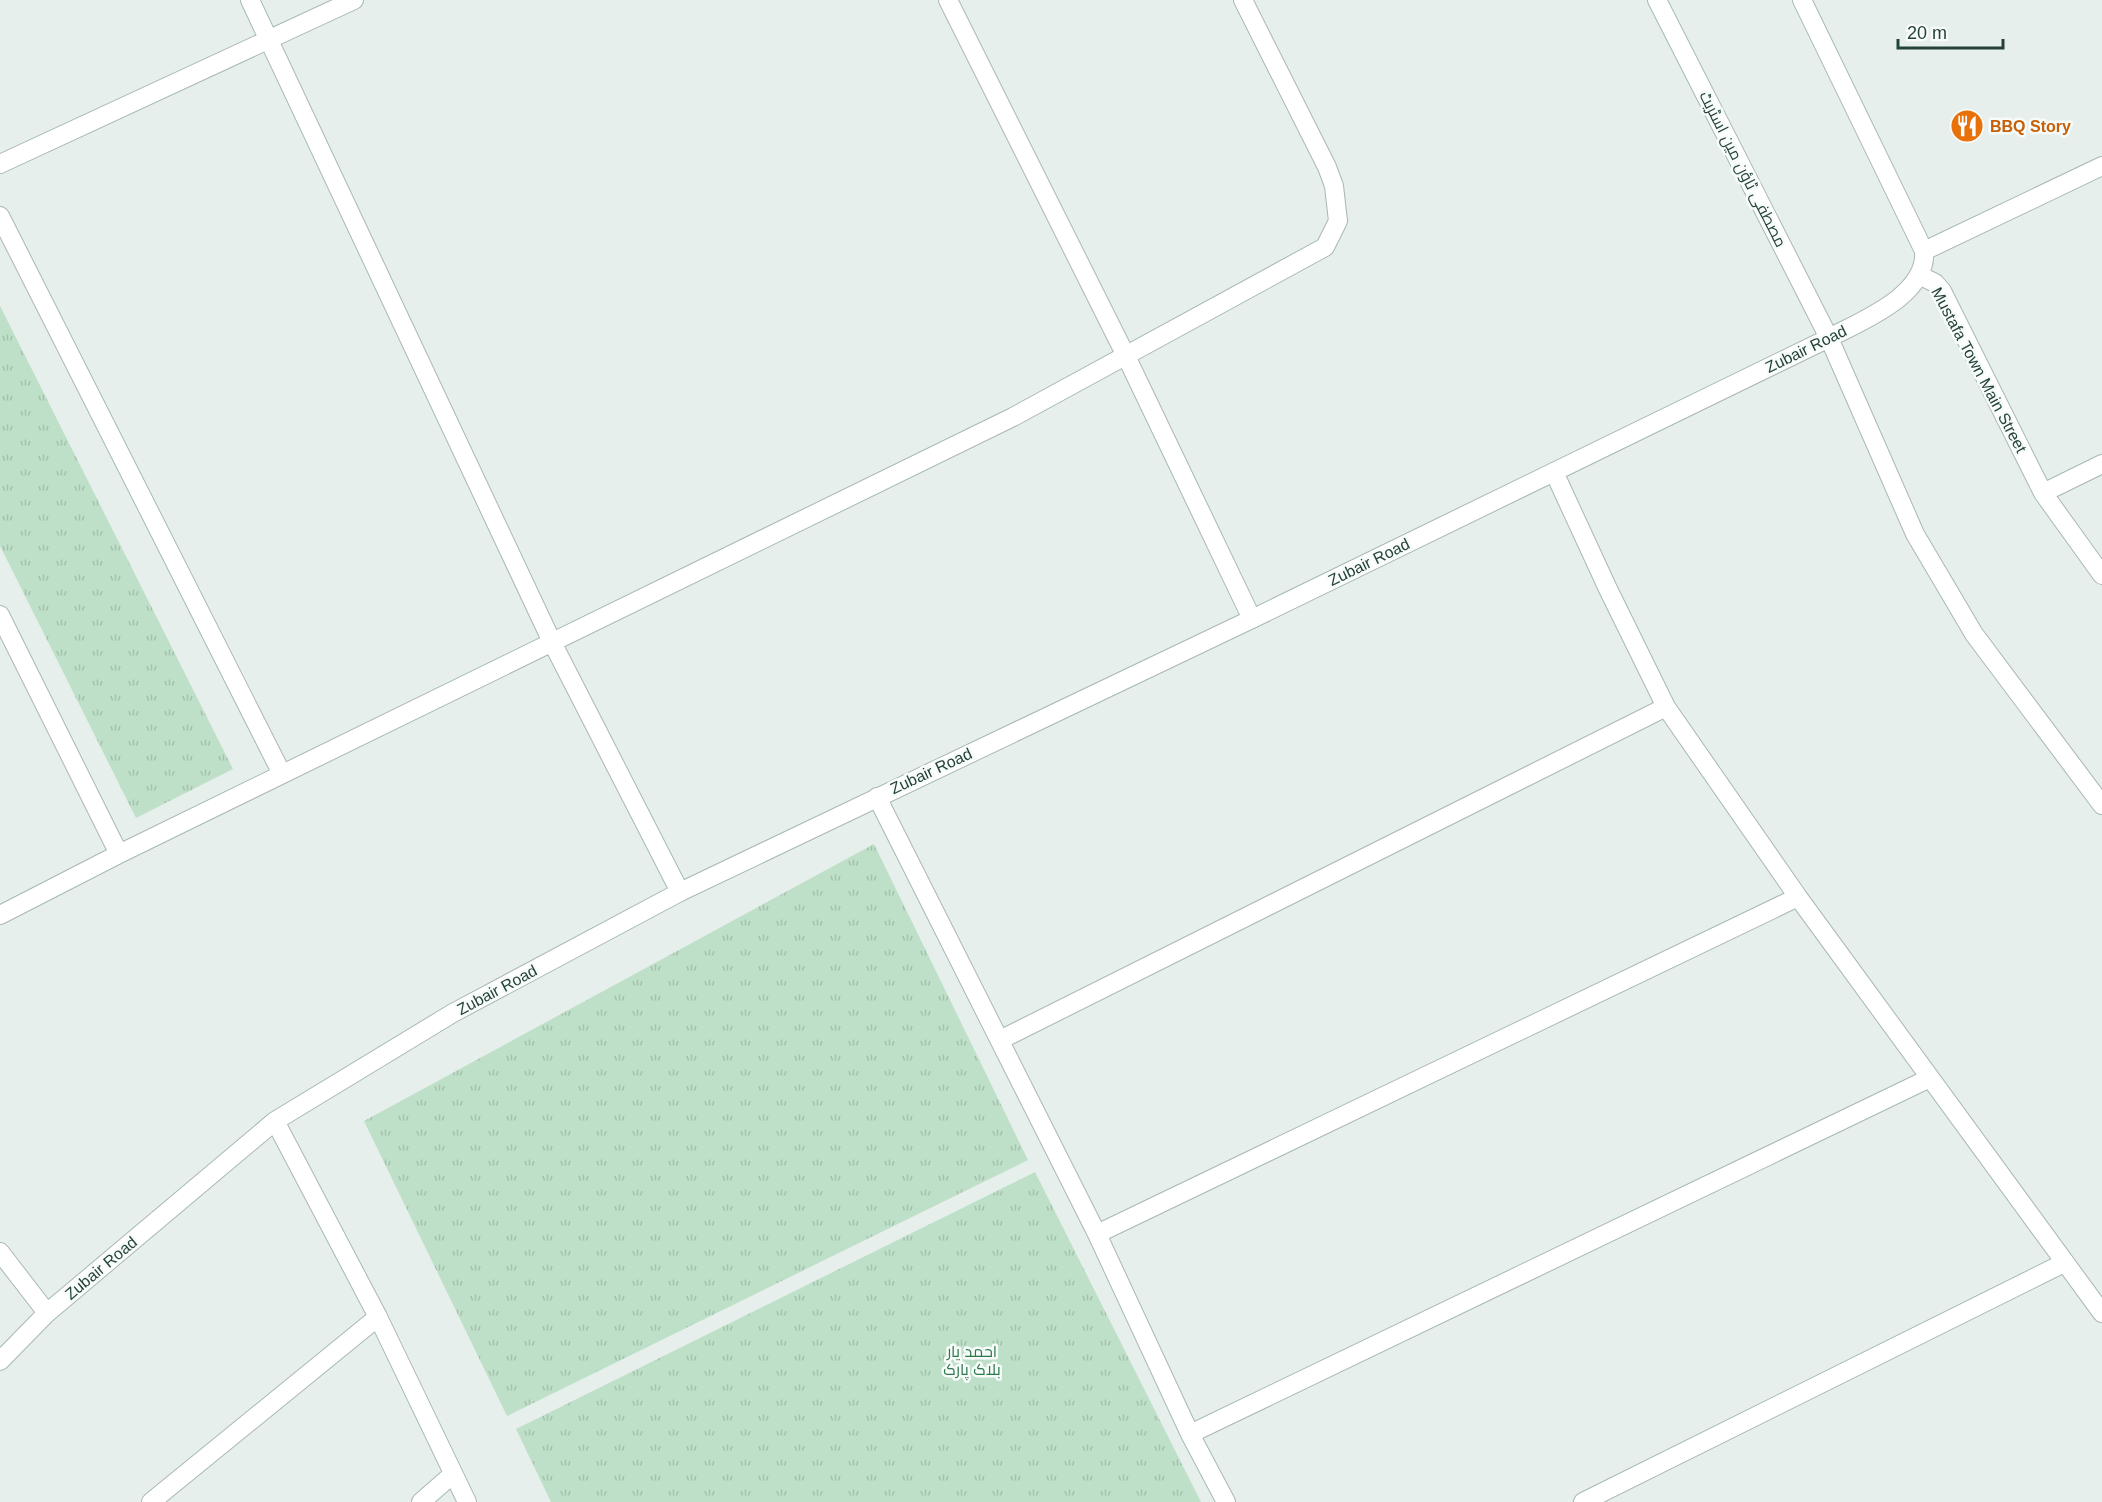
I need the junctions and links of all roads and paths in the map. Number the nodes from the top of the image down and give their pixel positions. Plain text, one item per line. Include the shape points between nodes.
1 (250, 0) edge
2 (354, 0) edge
3 (948, 0) edge
4 (1243, 0) edge
5 (1657, 0) edge
6 (1802, 0) edge
7 (269, 40) junction
8 (0, 164) edge
9 (2102, 166) edge
10 (0, 216) edge
11 (1924, 251) junction
12 (1919, 275) junction
13 (1829, 338) junction
14 (1126, 356) junction
15 (2102, 464) edge
16 (1554, 472) junction
17 (2043, 493) junction
18 (2102, 575) edge
19 (0, 615) edge
20 (1252, 619) junction
21 (552, 642) junction
22 (1666, 707) junction
23 (282, 774) junction
24 (877, 797) junction
25 (2102, 805) edge
26 (119, 854) junction
27 (680, 892) junction
28 (1798, 897) junction
29 (0, 915) edge
30 (1000, 1041) junction
31 (1930, 1078) junction
32 (275, 1121) junction
33 (1097, 1234) junction
34 (0, 1252) edge
35 (2064, 1263) junction
36 (47, 1313) junction
37 (2102, 1313) edge
38 (378, 1317) junction
39 (0, 1361) edge
40 (1190, 1434) junction
41 (453, 1474) junction
42 (151, 1502) edge
43 (421, 1502) edge
44 (467, 1502) edge
45 (1226, 1502) edge
46 (1583, 1502) edge

1 - 7 street
2 - 7 street
3 - 14 street
4 - 14 street via 1327,167 1334,186 1338,221 1325,247
5 - 13 street, مصطفی ٹاؤن مین اسٹریٹ
6 - 11 street
7 - 8 street
7 - 21 street
9 - 11 street
10 - 23 street
11 - 12 street, Mustafa Town Main Street via 1924,267
12 - 13 street, Zubair Road via 1891,304
12 - 17 street, Mustafa Town Main Street via 1942,291
13 - 16 street, Zubair Road
13 - 25 street via 1915,534 1974,634
14 - 20 street
14 - 21 street via 1013,417
15 - 17 street
16 - 20 street, Zubair Road
16 - 22 street
17 - 18 street, Mustafa Town Main Street
19 - 26 street
20 - 24 street, Zubair Road
21 - 23 street
21 - 27 street
22 - 28 street
22 - 30 street
23 - 26 street
24 - 27 street, Zubair Road
24 - 30 street
26 - 29 street
27 - 32 street, Zubair Road via 453,1013
28 - 31 street
28 - 33 street
30 - 33 street
31 - 35 street
31 - 40 street
32 - 36 street, Zubair Road
32 - 38 street
33 - 40 street
34 - 36 street
35 - 37 street
35 - 46 street
36 - 39 street, Zubair Road
38 - 41 street
38 - 42 street
40 - 45 street
41 - 43 street
41 - 44 street

